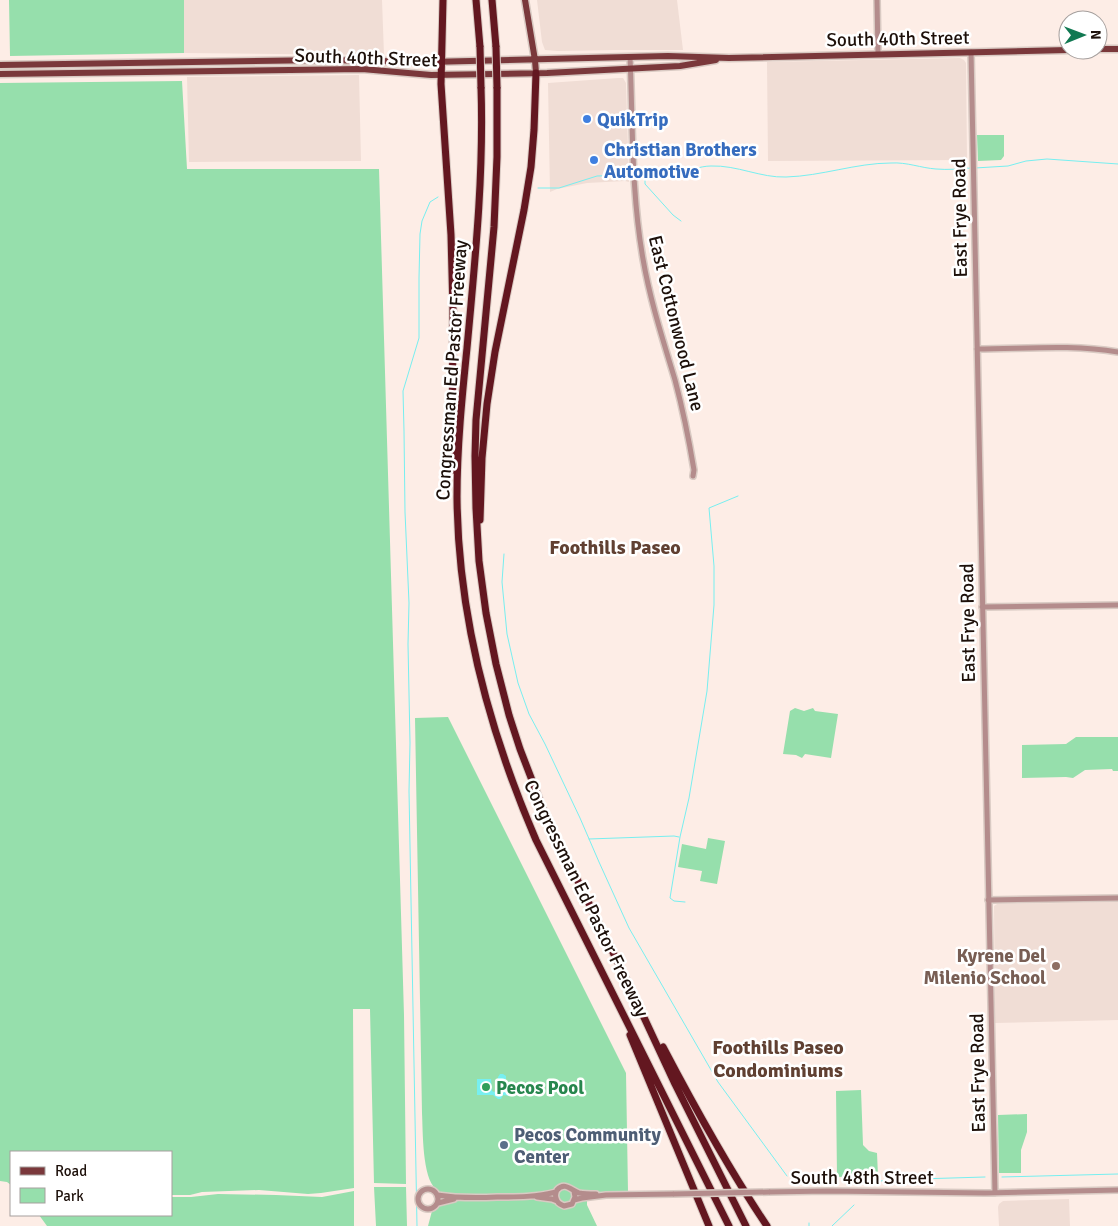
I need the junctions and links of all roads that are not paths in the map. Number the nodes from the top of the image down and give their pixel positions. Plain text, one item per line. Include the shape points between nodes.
1 (443, 0) edge
2 (476, 0) edge
3 (492, 0) edge
4 (525, 0) edge
5 (877, 0) edge
6 (1058, 50) edge
7 (971, 52) junction
8 (878, 54) junction
9 (630, 57) junction
10 (729, 58) junction
11 (336, 60) junction
12 (535, 60) junction
13 (441, 61) junction
14 (0, 65) edge
15 (284, 70) junction
16 (630, 70) junction
17 (536, 73) junction
18 (0, 74) edge
19 (441, 75) junction
20 (977, 350) junction
21 (1118, 352) edge
22 (693, 476) dead end
23 (457, 496) junction
24 (479, 561) junction
25 (1118, 605) edge
26 (982, 607) junction
27 (1118, 898) edge
28 (988, 900) junction
29 (627, 981) junction
30 (611, 990) junction
31 (1118, 1190) edge
32 (574, 1191) junction
33 (556, 1192) junction
34 (995, 1193) junction
35 (437, 1194) junction
36 (606, 1195) junction
37 (532, 1196) junction
38 (462, 1198) junction
39 (574, 1200) junction
40 (557, 1201) junction
41 (438, 1202) junction
42 (708, 1224) edge
43 (729, 1226) edge
44 (746, 1226) edge
45 (766, 1226) edge

1 - 13 highway
2 - 23 highway, Congressman Ed Pastor Freeway, bridge via 482,151
3 - 24 highway, Congressman Ed Pastor Freeway, bridge via 496,47 497,157 475,438
4 - 12 main road
5 - 8 street
6 - 7 main road, South 40th Street
7 - 8 main road, South 40th Street
7 - 20 street, East Frye Road
8 - 10 main road, South 40th Street
9 - 10 main road, South 40th Street
9 - 12 main road, South 40th Street
9 - 16 street, East Cottonwood Lane
10 - 16 main road, South 40th Street
11 - 13 main road, South 40th Street
11 - 14 main road, South 40th Street
11 - 15 main road via 291,64
12 - 13 main road, South 40th Street
12 - 17 main road
13 - 19 highway
15 - 18 main road, South 40th Street
15 - 19 main road, South 40th Street via 372,69
16 - 17 main road, South 40th Street
16 - 22 street, East Cottonwood Lane via 633,170 646,277 683,411
17 - 19 main road, South 40th Street
17 - 24 highway via 534,143 529,181 487,404
19 - 23 highway via 452,260 452,454
20 - 21 street via 1066,347
20 - 26 street, East Frye Road
23 - 30 highway, Congressman Ed Pastor Freeway via 468,619 498,740 536,840
24 - 29 highway, Congressman Ed Pastor Freeway via 492,647 520,749 552,830
25 - 26 street
26 - 28 street, East Frye Road
27 - 28 street
28 - 34 street, East Frye Road
29 - 44 highway, Congressman Ed Pastor Freeway
29 - 45 highway via 706,1128
30 - 42 highway
30 - 43 highway, Congressman Ed Pastor Freeway
31 - 34 street, South 48th Street
32 - 33 street via 564,1186
32 - 36 street, South 48th Street
32 - 39 street
33 - 37 street
33 - 40 street
34 - 36 street, South 48th Street, bridge via 827,1191
35 - 38 street
35 - 41 street
35 - 41 street via 426,1189 418,1198 425,1208
36 - 39 street, South 48th Street
37 - 38 street
37 - 40 street
38 - 41 street
39 - 40 street via 566,1206

